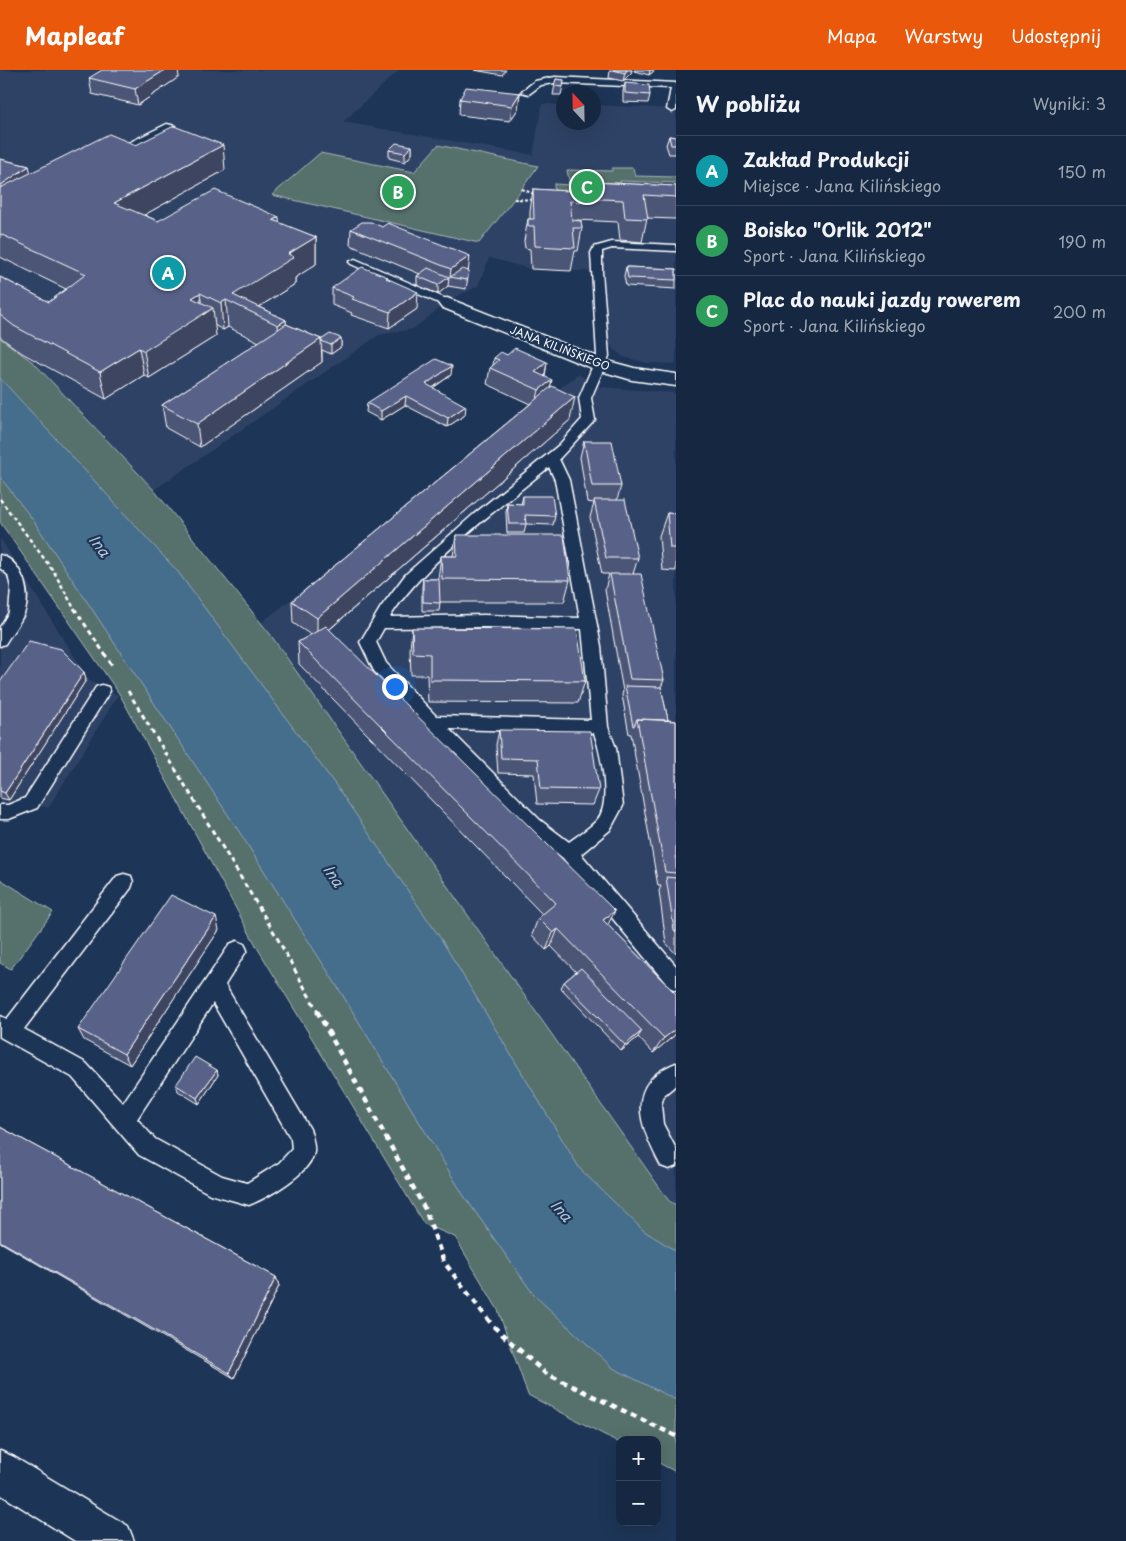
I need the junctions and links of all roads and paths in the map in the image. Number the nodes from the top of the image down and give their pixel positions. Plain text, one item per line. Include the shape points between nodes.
1 (676, 87) edge
2 (526, 92) dead end
3 (672, 109) dead end
4 (170, 126) edge
5 (103, 157) edge
6 (522, 189) dead end
7 (514, 199) dead end
8 (675, 248) dead end
9 (355, 262) dead end
10 (447, 303) joint
11 (601, 364) junction
12 (676, 380) edge
13 (552, 458) junction
14 (0, 499) edge
15 (462, 532) junction
16 (573, 538) junction
17 (477, 539) edge
18 (555, 540) edge
19 (0, 560) edge
20 (378, 623) junction
21 (588, 624) junction
22 (0, 640) edge
23 (114, 668) dead end
24 (124, 684) dead end
25 (102, 691) dead end
26 (431, 722) junction
27 (600, 727) junction
28 (0, 812) edge
29 (569, 853) junction
30 (124, 882) dead end
31 (237, 950) dead end
32 (676, 981) edge
33 (214, 985) junction
34 (5, 1029) edge
35 (676, 1073) edge
36 (124, 1120) junction
37 (669, 1158) dead end
38 (676, 1436) edge
39 (0, 1471) edge
40 (113, 1541) edge

1 - 2 lane via 555,80 538,83
1 - 3 lane
4 - 5 lane
6 - 7 path via 542,199
8 - 11 lane via 612,245 598,249 596,272
9 - 10 lane
10 - 11 street, JANA KILIŃSKIEGO
11 - 12 street, JANA KILIŃSKIEGO via 632,374
11 - 13 lane via 585,398 589,420
13 - 15 lane
13 - 16 lane via 562,480
14 - 23 path via 54,572 67,598
15 - 17 lane
15 - 20 lane via 411,578
16 - 18 lane
16 - 21 lane
19 - 22 lane via 14,573 18,588 17,612
20 - 21 lane via 484,621
20 - 26 lane via 368,642 380,667
21 - 27 lane
24 - 38 path via 275,934 425,1209 444,1262 493,1326 545,1373
25 - 28 lane via 30,803 9,812
26 - 27 lane
26 - 29 lane via 534,825
27 - 29 lane via 608,748 614,806 604,825
29 - 32 lane
30 - 34 lane
31 - 33 lane
33 - 36 lane
33 - 36 lane via 302,1136 302,1153 287,1171 249,1194 218,1186 148,1148
34 - 36 lane via 79,1070
35 - 37 lane via 657,1088 649,1107 657,1138
39 - 40 street

